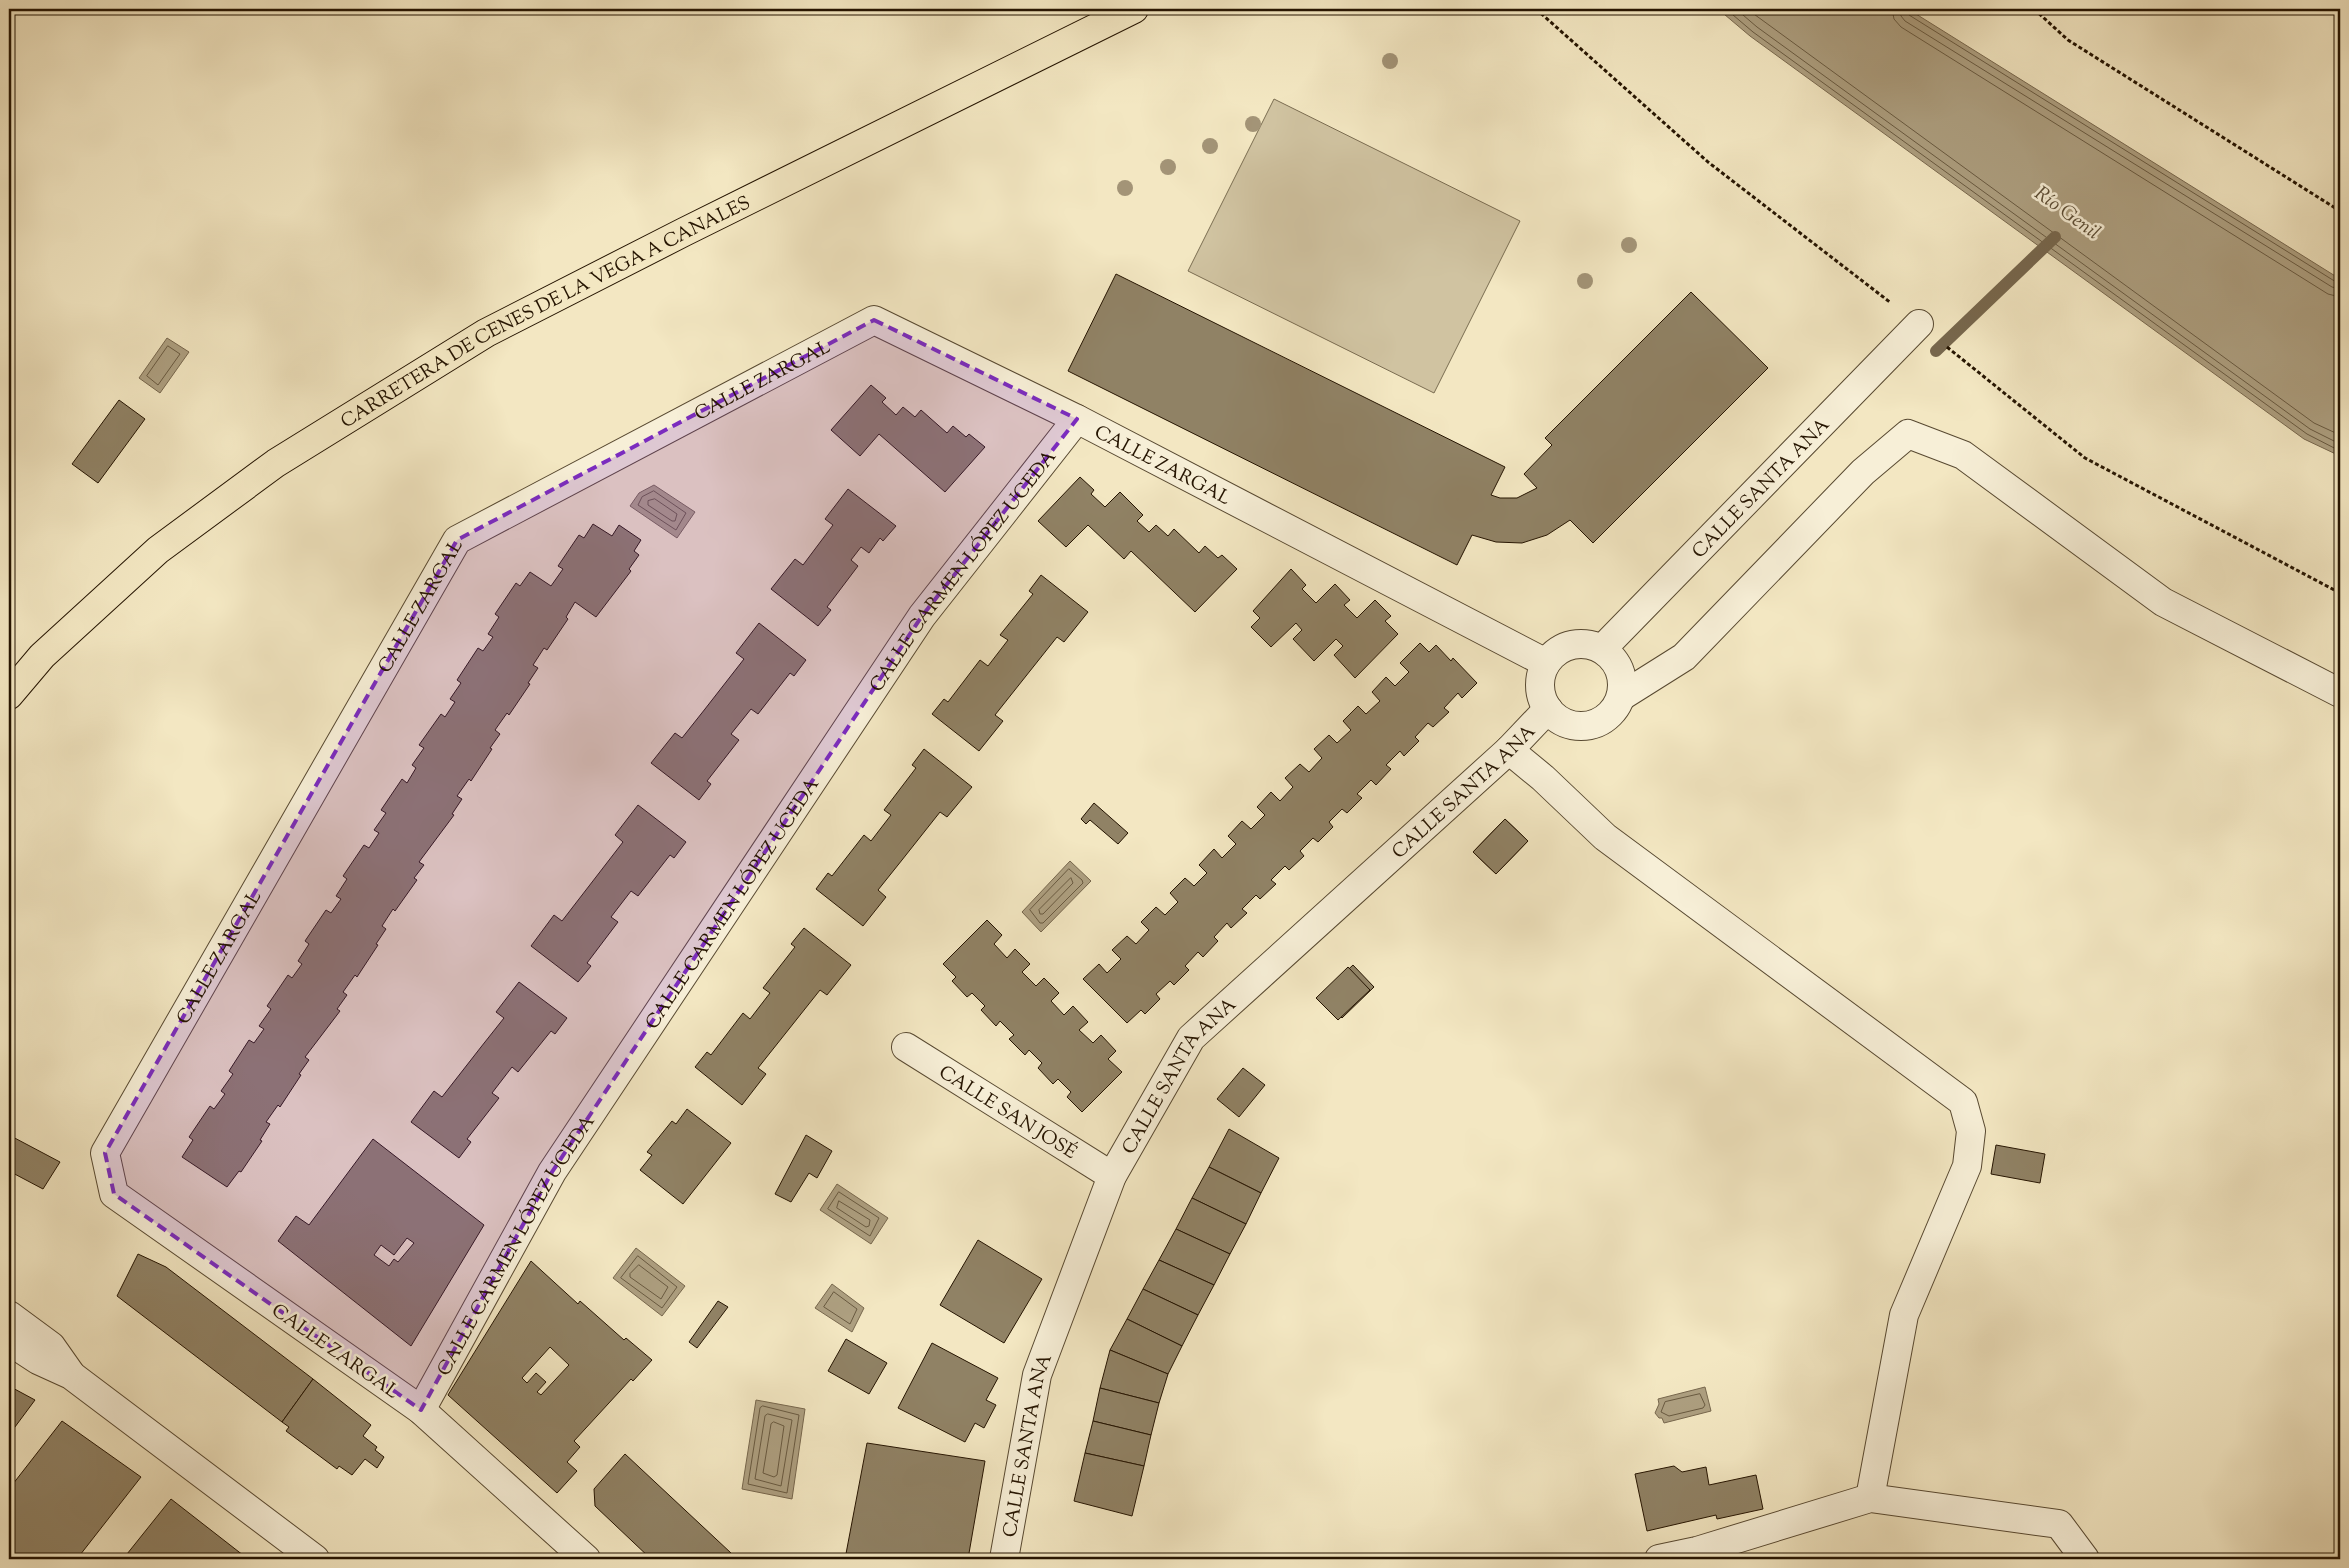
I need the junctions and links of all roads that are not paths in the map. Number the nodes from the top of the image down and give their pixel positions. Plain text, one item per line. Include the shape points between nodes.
1 (1134, 9) edge
2 (1919, 324) dead end
3 (1077, 419) junction
4 (1602, 649) junction
5 (1546, 663) junction
6 (2340, 693) edge
7 (9, 694) edge
8 (1622, 696) junction
9 (1548, 709) junction
10 (1508, 750) junction
11 (906, 1047) dead end
12 (1112, 1176) junction
13 (9, 1315) edge
14 (9, 1341) edge
15 (71, 1375) junction
16 (421, 1410) junction
17 (1870, 1498) junction
18 (315, 1559) edge
19 (586, 1559) edge
20 (1004, 1559) edge
21 (1659, 1559) edge
22 (2085, 1559) edge

1 - 7 main road, CARRETERA DE CENES DE LA VEGA A CANALES via 486,333 276,463 166,544 42,656
2 - 4 street, CALLE SANTA ANA
3 - 5 street, CALLE ZARGAL
3 - 16 street, CALLE CARMEN LÓPEZ UCEDA via 922,616 557,1164
3 - 16 street, CALLE ZARGAL via 874,320 457,540 105,1153 114,1194
4 - 5 street via 1594,644 1571,644 1551,655
4 - 8 street via 1612,655 1622,674
5 - 9 street, CALLE SANTA ANA via 1540,674 1540,697
6 - 8 street via 2163,602 1964,454 1908,434 1863,472 1684,658
8 - 9 street, CALLE SANTA ANA via 1612,714 1593,725 1572,726 1553,716
9 - 10 street, CALLE SANTA ANA
10 - 12 street, CALLE SANTA ANA via 1191,1038
10 - 17 street via 1543,778 1605,837 1963,1102 1971,1131 1967,1166 1904,1315
11 - 12 street, CALLE SAN JOSÉ
12 - 20 street, CALLE SANTA ANA via 1037,1374
13 - 15 street via 51,1346
14 - 15 street via 38,1360
15 - 18 street
16 - 19 street, CALLE ZARGAL
17 - 21 street via 1697,1551
17 - 22 street via 2059,1524

